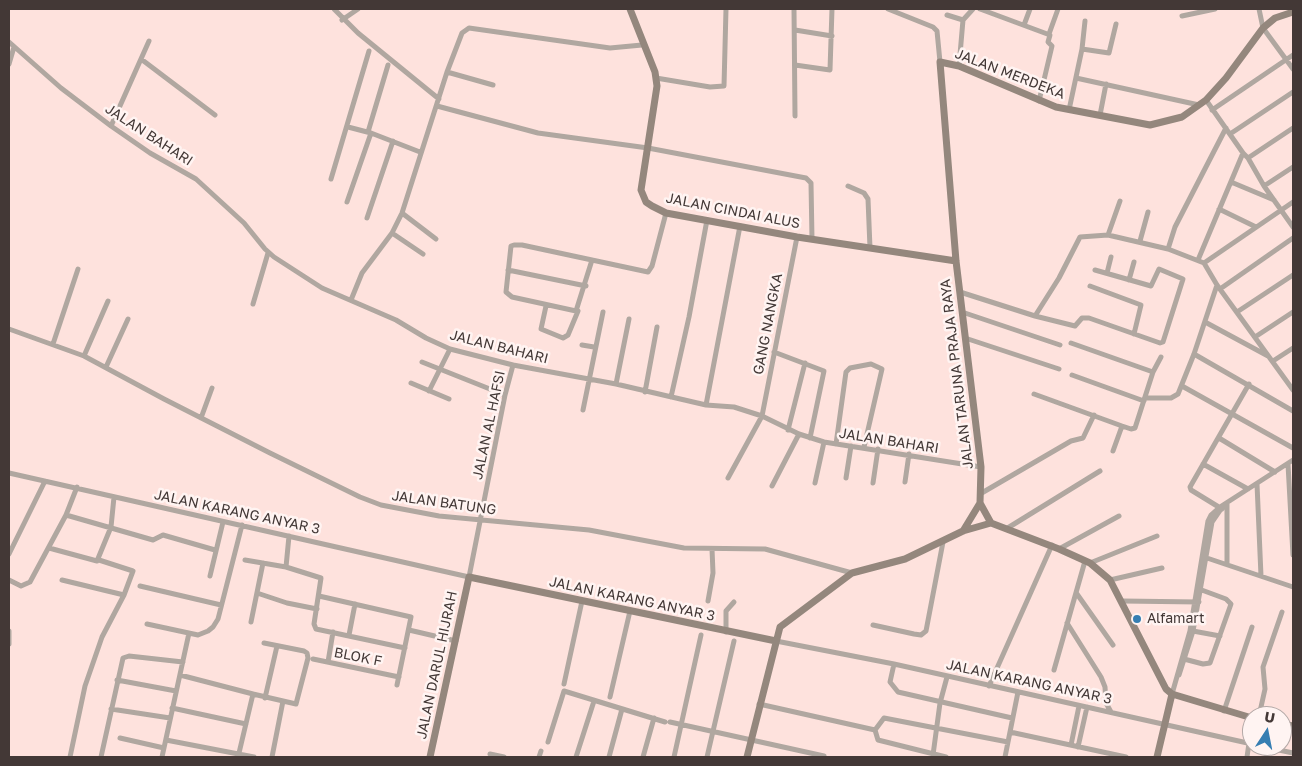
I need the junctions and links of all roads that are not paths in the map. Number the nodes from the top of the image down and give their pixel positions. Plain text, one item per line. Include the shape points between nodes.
1 (334, 9) edge
2 (358, 9) edge
3 (630, 9) edge
4 (726, 9) edge
5 (794, 9) edge
6 (832, 9) edge
7 (890, 9) edge
8 (972, 9) edge
9 (980, 9) edge
10 (1002, 9) edge
11 (1030, 9) edge
12 (1058, 9) edge
13 (1215, 9) edge
14 (1259, 9) edge
15 (1293, 12) edge
16 (946, 15) dead end
17 (999, 16) junction
18 (1182, 16) dead end
19 (342, 20) junction
20 (963, 20) junction
21 (1085, 21) dead end
22 (1116, 24) dead end
23 (1024, 25) junction
24 (1263, 28) junction
25 (795, 30) junction
26 (1048, 34) junction
27 (832, 36) junction
28 (149, 41) dead end
29 (9, 42) edge
30 (642, 45) junction
31 (14, 48) junction
32 (1082, 49) junction
33 (369, 51) dead end
34 (1293, 55) edge
35 (141, 59) junction
36 (1286, 59) junction
37 (940, 62) junction
38 (9, 64) edge
39 (388, 65) dead end
40 (795, 65) junction
41 (959, 66) junction
42 (1293, 69) edge
43 (448, 72) junction
44 (656, 78) junction
45 (1076, 78) junction
46 (1106, 84) junction
47 (493, 85) dead end
48 (1293, 92) edge
49 (439, 100) junction
50 (1206, 100) junction
51 (1039, 101) junction
52 (1199, 105) junction
53 (437, 106) junction
54 (1069, 110) junction
55 (1212, 110) junction
56 (215, 115) dead end
57 (1100, 115) junction
58 (795, 116) dead end
59 (111, 126) junction
60 (348, 127) junction
61 (1226, 128) junction
62 (1293, 128) edge
63 (370, 133) junction
64 (1230, 134) junction
65 (393, 141) junction
66 (648, 148) junction
67 (420, 152) junction
68 (1243, 153) junction
69 (1248, 158) junction
70 (1293, 167) edge
71 (331, 179) dead end
72 (1231, 182) junction
73 (848, 186) dead end
74 (1264, 186) junction
75 (1274, 200) junction
76 (1120, 201) dead end
77 (346, 202) dead end
78 (1293, 202) edge
79 (1220, 209) junction
80 (1281, 210) junction
81 (1148, 212) dead end
82 (402, 213) junction
83 (666, 213) junction
84 (367, 218) dead end
85 (707, 220) junction
86 (740, 226) junction
87 (1256, 227) junction
88 (1293, 227) edge
89 (392, 232) junction
90 (1108, 236) junction
91 (797, 237) junction
92 (1293, 238) edge
93 (436, 240) dead end
94 (812, 240) junction
95 (1140, 241) junction
96 (870, 248) junction
97 (1168, 249) junction
98 (268, 253) junction
99 (423, 254) dead end
100 (1111, 257) dead end
101 (592, 260) junction
102 (956, 260) junction
103 (1198, 260) junction
104 (1134, 262) dead end
105 (1204, 263) junction
106 (78, 269) dead end
107 (508, 270) junction
108 (1095, 270) dead end
109 (1106, 273) junction
110 (1293, 276) edge
111 (1129, 280) junction
112 (586, 286) junction
113 (1090, 286) dead end
114 (1218, 287) junction
115 (960, 292) junction
116 (351, 300) junction
117 (108, 302) dead end
118 (253, 304) dead end
119 (546, 306) junction
120 (578, 310) junction
121 (603, 312) dead end
122 (962, 312) junction
123 (1237, 312) junction
124 (1293, 312) edge
125 (1035, 316) junction
126 (128, 319) dead end
127 (629, 320) dead end
128 (1205, 322) junction
129 (657, 327) dead end
130 (9, 329) edge
131 (1134, 334) junction
132 (1255, 337) junction
133 (965, 338) junction
134 (1071, 343) dead end
135 (53, 344) junction
136 (582, 345) dead end
137 (1060, 345) dead end
138 (594, 347) junction
139 (1293, 348) edge
140 (450, 349) junction
141 (774, 352) junction
142 (1194, 354) junction
143 (84, 356) junction
144 (1161, 357) dead end
145 (1271, 359) junction
146 (422, 362) dead end
147 (805, 363) junction
148 (513, 365) junction
149 (106, 367) junction
150 (440, 369) junction
151 (1059, 369) dead end
152 (1153, 372) junction
153 (1072, 376) dead end
154 (590, 380) junction
155 (411, 384) dead end
156 (616, 384) junction
157 (1249, 384) junction
158 (1182, 386) junction
159 (1292, 386) edge
160 (212, 388) dead end
161 (429, 391) junction
162 (645, 392) junction
163 (1034, 394) dead end
164 (505, 395) junction
165 (671, 397) junction
166 (449, 399) dead end
167 (1145, 399) junction
168 (706, 405) junction
169 (583, 410) dead end
170 (1293, 411) edge
171 (1232, 413) junction
172 (1094, 415) junction
173 (762, 416) junction
174 (201, 418) junction
175 (1122, 426) junction
176 (788, 430) junction
177 (799, 434) junction
178 (810, 438) junction
179 (1218, 438) junction
180 (824, 442) junction
181 (836, 444) junction
182 (851, 446) junction
183 (864, 447) junction
184 (1293, 448) edge
185 (878, 449) junction
186 (1113, 451) dead end
187 (909, 454) junction
188 (1291, 462) edge
189 (1203, 464) junction
190 (981, 467) junction
191 (1100, 471) dead end
192 (1275, 472) junction
193 (9, 473) edge
194 (728, 478) dead end
195 (846, 478) dead end
196 (45, 481) junction
197 (906, 482) dead end
198 (815, 483) dead end
199 (873, 483) dead end
200 (1257, 484) junction
201 (772, 486) dead end
202 (77, 487) junction
203 (1248, 489) junction
204 (980, 494) junction
205 (114, 497) junction
206 (980, 503) junction
207 (1223, 506) junction
208 (66, 516) junction
209 (1119, 516) dead end
210 (481, 520) junction
211 (223, 522) junction
212 (991, 523) junction
213 (242, 525) junction
214 (111, 527) junction
215 (1006, 529) junction
216 (963, 531) junction
217 (289, 536) junction
218 (1157, 536) dead end
219 (943, 542) junction
220 (1052, 545) junction
221 (49, 548) junction
222 (1059, 549) junction
223 (215, 550) junction
224 (712, 550) junction
225 (9, 554) edge
226 (1293, 555) edge
227 (1206, 557) junction
228 (99, 560) junction
229 (246, 560) dead end
230 (1088, 562) junction
231 (263, 563) junction
232 (1227, 564) junction
233 (286, 567) junction
234 (1162, 568) dead end
235 (852, 573) junction
236 (210, 576) dead end
237 (1262, 576) junction
238 (469, 577) junction
239 (9, 580) edge
240 (62, 580) dead end
241 (1110, 580) junction
242 (140, 586) dead end
243 (1293, 587) edge
244 (1200, 590) junction
245 (257, 593) junction
246 (1077, 594) junction
247 (124, 595) junction
248 (319, 596) junction
249 (582, 601) junction
250 (708, 601) dead end
251 (1122, 601) junction
252 (734, 602) dead end
253 (1198, 602) junction
254 (355, 604) junction
255 (221, 605) junction
256 (316, 609) junction
257 (630, 611) junction
258 (1282, 612) dead end
259 (252, 622) dead end
260 (1067, 623) junction
261 (147, 624) dead end
262 (873, 625) dead end
263 (1252, 628) dead end
264 (409, 630) junction
265 (9, 631) edge
266 (1194, 631) junction
267 (333, 632) junction
268 (726, 632) junction
269 (189, 633) junction
270 (349, 635) junction
271 (701, 635) dead end
272 (1220, 636) junction
273 (456, 641) junction
274 (734, 641) dead end
275 (776, 641) junction
276 (264, 643) dead end
277 (9, 644) edge
278 (277, 646) junction
279 (1113, 646) dead end
280 (405, 648) junction
281 (313, 659) dead end
282 (1184, 659) junction
283 (182, 662) junction
284 (328, 662) junction
285 (894, 664) junction
286 (1054, 670) dead end
287 (180, 675) junction
288 (399, 677) junction
289 (948, 677) junction
290 (117, 680) junction
291 (564, 684) dead end
292 (397, 685) dead end
293 (989, 686) junction
294 (176, 691) junction
295 (1018, 692) junction
296 (253, 694) junction
297 (1172, 694) junction
298 (610, 697) dead end
299 (265, 698) junction
300 (283, 701) junction
301 (594, 701) junction
302 (940, 703) junction
303 (759, 704) junction
304 (1079, 706) junction
305 (1261, 706) edge
306 (1087, 707) junction
307 (172, 708) junction
308 (111, 709) junction
309 (622, 709) junction
310 (1224, 711) junction
311 (1112, 712) junction
312 (1242, 716) edge
313 (170, 718) junction
314 (654, 718) junction
315 (1012, 718) junction
316 (246, 724) junction
317 (681, 724) junction
318 (1164, 724) junction
319 (937, 729) junction
320 (713, 730) junction
321 (874, 730) junction
322 (1010, 732) junction
323 (120, 738) dead end
324 (751, 739) junction
325 (166, 740) junction
326 (548, 742) dead end
327 (1008, 742) junction
328 (1242, 742) edge
329 (1071, 745) junction
330 (1078, 747) junction
331 (164, 748) junction
332 (541, 750) dead end
333 (914, 750) junction
334 (239, 753) junction
335 (490, 754) dead end
336 (933, 755) junction
337 (824, 756) edge
338 (70, 757) edge
339 (101, 757) edge
340 (162, 757) edge
341 (254, 757) edge
342 (272, 757) edge
343 (430, 757) edge
344 (503, 757) edge
345 (540, 757) edge
346 (576, 757) edge
347 (609, 757) edge
348 (643, 757) edge
349 (674, 757) edge
350 (707, 757) edge
351 (747, 757) edge
352 (912, 757) edge
353 (946, 757) edge
354 (1005, 757) edge
355 (1126, 757) edge
356 (1160, 757) edge

1 - 19 street
2 - 19 street
3 - 30 street, JALAN CINDAI ALUS
4 - 44 street via 724,86 710,87
5 - 25 street
6 - 27 street
7 - 37 street via 937,31
8 - 20 street
9 - 17 street
10 - 17 street
11 - 23 street
12 - 26 street
13 - 18 street
14 - 24 street
15 - 24 street, JALAN MERDEKA via 1275,18
16 - 20 street
17 - 23 street
19 - 49 street
20 - 41 street
21 - 32 street
22 - 32 street via 1109,53
23 - 26 street
24 - 36 street
24 - 50 street, JALAN MERDEKA
25 - 27 street
25 - 40 street
26 - 51 street via 1048,42 1052,45
27 - 40 street via 830,70
28 - 35 street
29 - 31 street, JALAN BAHARI
30 - 43 street via 610,48 469,28 462,33
30 - 44 street, JALAN CINDAI ALUS
31 - 38 street
31 - 59 street, JALAN BAHARI
32 - 45 street
33 - 60 street
34 - 36 street
35 - 56 street
35 - 59 street
36 - 42 street
36 - 55 street
37 - 41 street, JALAN MERDEKA
37 - 102 street, JALAN TARUNA PRAJA RAYA
39 - 63 street
40 - 58 street
41 - 51 street, JALAN MERDEKA
43 - 47 street
43 - 49 street
44 - 66 street, JALAN CINDAI ALUS via 657,96
45 - 46 street
45 - 54 street
46 - 52 street
46 - 57 street
48 - 64 street
49 - 53 street
50 - 52 street, JALAN MERDEKA
50 - 55 street
51 - 54 street, JALAN MERDEKA
52 - 57 street, JALAN MERDEKA via 1182,117 1150,125
53 - 66 street via 538,133
53 - 67 street
54 - 57 street, JALAN MERDEKA
55 - 61 street
59 - 98 street, JALAN BAHARI via 196,179 244,224
60 - 63 street
60 - 71 street
61 - 64 street
61 - 97 street via 1175,227
62 - 69 street
63 - 65 street
63 - 77 street
64 - 68 street
65 - 67 street
65 - 84 street
66 - 83 street, JALAN CINDAI ALUS via 642,196
66 - 94 street via 806,178 811,183
67 - 82 street
68 - 69 street
68 - 72 street
69 - 74 street
70 - 74 street
72 - 75 street
72 - 79 street
73 - 96 street via 868,198
74 - 75 street
75 - 80 street
76 - 90 street
78 - 80 street
79 - 87 street
79 - 103 street
80 - 87 street
80 - 88 street
81 - 95 street
82 - 89 street
82 - 93 street
83 - 85 street, JALAN CINDAI ALUS
83 - 101 street via 648,272
85 - 86 street, JALAN CINDAI ALUS
85 - 165 street
86 - 91 street, JALAN CINDAI ALUS
86 - 168 street
87 - 105 street
89 - 99 street
89 - 116 street via 362,273
90 - 95 street
90 - 125 street via 1080,237
91 - 94 street, JALAN CINDAI ALUS
91 - 141 street, GANG NANGKA
92 - 114 street
94 - 96 street, JALAN CINDAI ALUS
95 - 97 street
96 - 102 street, JALAN CINDAI ALUS
97 - 103 street
98 - 116 street, JALAN BAHARI via 322,288
98 - 118 street
100 - 109 street
101 - 107 street via 514,244
101 - 112 street
102 - 115 street, JALAN TARUNA PRAJA RAYA
103 - 105 street
104 - 111 street
105 - 114 street
106 - 135 street
107 - 112 street
107 - 119 street via 506,288 509,296
108 - 109 street
109 - 111 street
110 - 123 street
111 - 131 street via 1152,286 1160,269 1184,280 1163,342
112 - 120 street
113 - 131 street via 1141,305
114 - 123 street
114 - 128 street
115 - 122 street, JALAN TARUNA PRAJA RAYA
115 - 125 street
116 - 140 street, JALAN BAHARI
117 - 143 street
119 - 120 street via 572,312
119 - 120 street via 541,329 563,338 568,335
121 - 138 street
122 - 133 street, JALAN TARUNA PRAJA RAYA
122 - 137 street
123 - 132 street
124 - 132 street
125 - 131 street via 1075,326 1082,318 1089,318
126 - 149 street
127 - 156 street
128 - 142 street
128 - 145 street
129 - 162 street
130 - 135 street, JALAN BATUNG
132 - 145 street
133 - 151 street
133 - 190 street, JALAN TARUNA PRAJA RAYA
134 - 152 street
135 - 143 street, JALAN BATUNG
136 - 138 street
138 - 154 street
139 - 145 street
140 - 148 street, JALAN BAHARI
140 - 150 street
141 - 147 street
141 - 173 street, GANG NANGKA
142 - 157 street
142 - 158 street
143 - 149 street, JALAN BATUNG
144 - 152 street
145 - 159 street
146 - 150 street
147 - 176 street
147 - 178 street via 825,372
148 - 154 street, JALAN BAHARI
148 - 164 street, JALAN AL HAFSI
149 - 174 street, JALAN BATUNG
150 - 161 street
150 - 164 street
152 - 167 street
153 - 167 street
154 - 156 street, JALAN BAHARI
154 - 169 street
155 - 161 street
156 - 162 street, JALAN BAHARI
157 - 170 street
157 - 171 street
158 - 167 street via 1174,398
158 - 171 street
160 - 174 street
161 - 166 street
162 - 165 street, JALAN BAHARI
163 - 172 street
164 - 210 street, JALAN AL HAFSI
165 - 168 street, JALAN BAHARI
167 - 175 street via 1135,428
168 - 173 street, JALAN BAHARI via 734,407
171 - 179 street
171 - 184 street
172 - 175 street
172 - 204 street via 1083,438 1071,441
173 - 176 street, JALAN BAHARI
173 - 194 street, GANG NANGKA
174 - 210 street, JALAN BATUNG via 360,497 409,511
175 - 186 street
176 - 177 street, JALAN BAHARI
177 - 178 street, JALAN BAHARI
177 - 201 street
178 - 180 street, JALAN BAHARI
179 - 189 street
179 - 192 street
180 - 181 street, JALAN BAHARI
180 - 198 street
181 - 182 street, JALAN BAHARI
181 - 183 street via 846,372 850,368 871,364 882,369
182 - 183 street, JALAN BAHARI
182 - 195 street
183 - 185 street, JALAN BAHARI
185 - 187 street, JALAN BAHARI
185 - 199 street
187 - 190 street, JALAN BAHARI
187 - 197 street
188 - 192 street
188 - 226 street
189 - 203 street
189 - 207 street via 1190,488
190 - 204 street, JALAN TARUNA PRAJA RAYA
191 - 215 street
192 - 200 street
193 - 196 street, JALAN KARANG ANYAR 3
196 - 202 street, JALAN KARANG ANYAR 3
196 - 225 street
200 - 203 street
200 - 237 street
202 - 205 street, JALAN KARANG ANYAR 3
202 - 208 street
203 - 207 street
204 - 206 street, JALAN TARUNA PRAJA RAYA
205 - 211 street, JALAN KARANG ANYAR 3
205 - 214 street
206 - 212 street, JALAN TARUNA PRAJA RAYA
206 - 216 street
207 - 227 street via 1208,521
207 - 232 street
208 - 214 street
208 - 221 street
209 - 222 street
210 - 224 street, JALAN BATUNG via 589,530 684,548
210 - 238 street, JALAN AL HAFSI
211 - 213 street, JALAN KARANG ANYAR 3
211 - 223 street
212 - 215 street
212 - 216 street
213 - 217 street, JALAN KARANG ANYAR 3
213 - 255 street
214 - 223 street via 152,540 163,535
214 - 228 street
215 - 220 street
216 - 219 street
217 - 233 street
217 - 238 street, JALAN KARANG ANYAR 3
218 - 230 street
219 - 235 street via 905,559
219 - 262 street via 926,631 921,635
220 - 222 street
220 - 293 street
221 - 228 street via 93,562
221 - 239 street via 27,585 21,586
222 - 230 street
223 - 236 street
224 - 235 street, JALAN BATUNG via 765,549
224 - 250 street via 713,573
227 - 232 street
227 - 244 street
228 - 247 street via 133,572
229 - 231 street
230 - 241 street
230 - 246 street
231 - 233 street
231 - 245 street
232 - 237 street
233 - 248 street via 321,578
234 - 241 street
235 - 275 street via 780,627
237 - 243 street
238 - 249 street, JALAN KARANG ANYAR 3
238 - 273 street, JALAN DARUL HIJRAH
240 - 247 street
241 - 251 street
242 - 255 street
244 - 253 street
244 - 272 street via 1231,604
245 - 256 street via 287,604
245 - 259 street
246 - 260 street
246 - 279 street
247 - 338 street via 102,637 90,670
248 - 254 street
248 - 256 street
249 - 257 street, JALAN KARANG ANYAR 3
249 - 291 street
251 - 253 street
251 - 297 street via 1166,689
252 - 268 street via 726,611
253 - 266 street
253 - 297 street
254 - 264 street via 410,616
254 - 270 street
255 - 269 street via 218,619 208,631 200,635
256 - 267 street via 314,628
257 - 268 street, JALAN KARANG ANYAR 3
257 - 298 street
258 - 305 street via 1263,667
260 - 286 street
260 - 311 street via 1101,677 1106,703
261 - 269 street
263 - 310 street
264 - 273 street
264 - 280 street
265 - 277 street
266 - 272 street
266 - 282 street
267 - 270 street
267 - 284 street
268 - 275 street, JALAN KARANG ANYAR 3
269 - 283 street
270 - 280 street
271 - 317 street
272 - 282 street via 1210,663
273 - 343 street, JALAN DARUL HIJRAH
274 - 320 street
275 - 285 street, JALAN KARANG ANYAR 3
275 - 303 street
276 - 278 street
278 - 299 street
278 - 300 street via 308,653 297,703
280 - 288 street
281 - 284 street, BLOK F
282 - 297 street
283 - 287 street
283 - 290 street via 128,656 122,659
284 - 288 street, BLOK F
285 - 289 street, JALAN KARANG ANYAR 3
285 - 302 street via 890,682 898,692
287 - 294 street
287 - 296 street
288 - 292 street
289 - 293 street, JALAN KARANG ANYAR 3
289 - 302 street
290 - 294 street
290 - 308 street
293 - 295 street, JALAN KARANG ANYAR 3
294 - 307 street
295 - 304 street, JALAN KARANG ANYAR 3
295 - 315 street
296 - 299 street
296 - 316 street
297 - 310 street
297 - 318 street
299 - 300 street
300 - 342 street
301 - 309 street
301 - 326 street via 564,691
301 - 346 street
302 - 315 street
302 - 319 street
303 - 321 street
303 - 324 street
304 - 306 street, JALAN KARANG ANYAR 3
304 - 329 street
306 - 311 street, JALAN KARANG ANYAR 3
306 - 330 street
307 - 313 street
307 - 316 street
308 - 313 street
308 - 339 street
309 - 314 street
309 - 347 street
310 - 312 street
311 - 318 street, JALAN KARANG ANYAR 3
313 - 325 street
314 - 317 street
314 - 348 street
315 - 322 street
316 - 334 street
317 - 320 street
317 - 349 street
318 - 328 street, JALAN KARANG ANYAR 3
318 - 356 street
319 - 321 street via 884,718
319 - 327 street
319 - 336 street
320 - 324 street
320 - 350 street
321 - 333 street via 878,740
322 - 327 street
322 - 329 street
323 - 331 street
324 - 337 street
324 - 351 street
325 - 331 street
325 - 334 street
327 - 354 street
329 - 330 street
330 - 355 street
331 - 340 street
332 - 345 street
333 - 336 street
333 - 352 street
334 - 341 street
335 - 344 street
336 - 353 street

